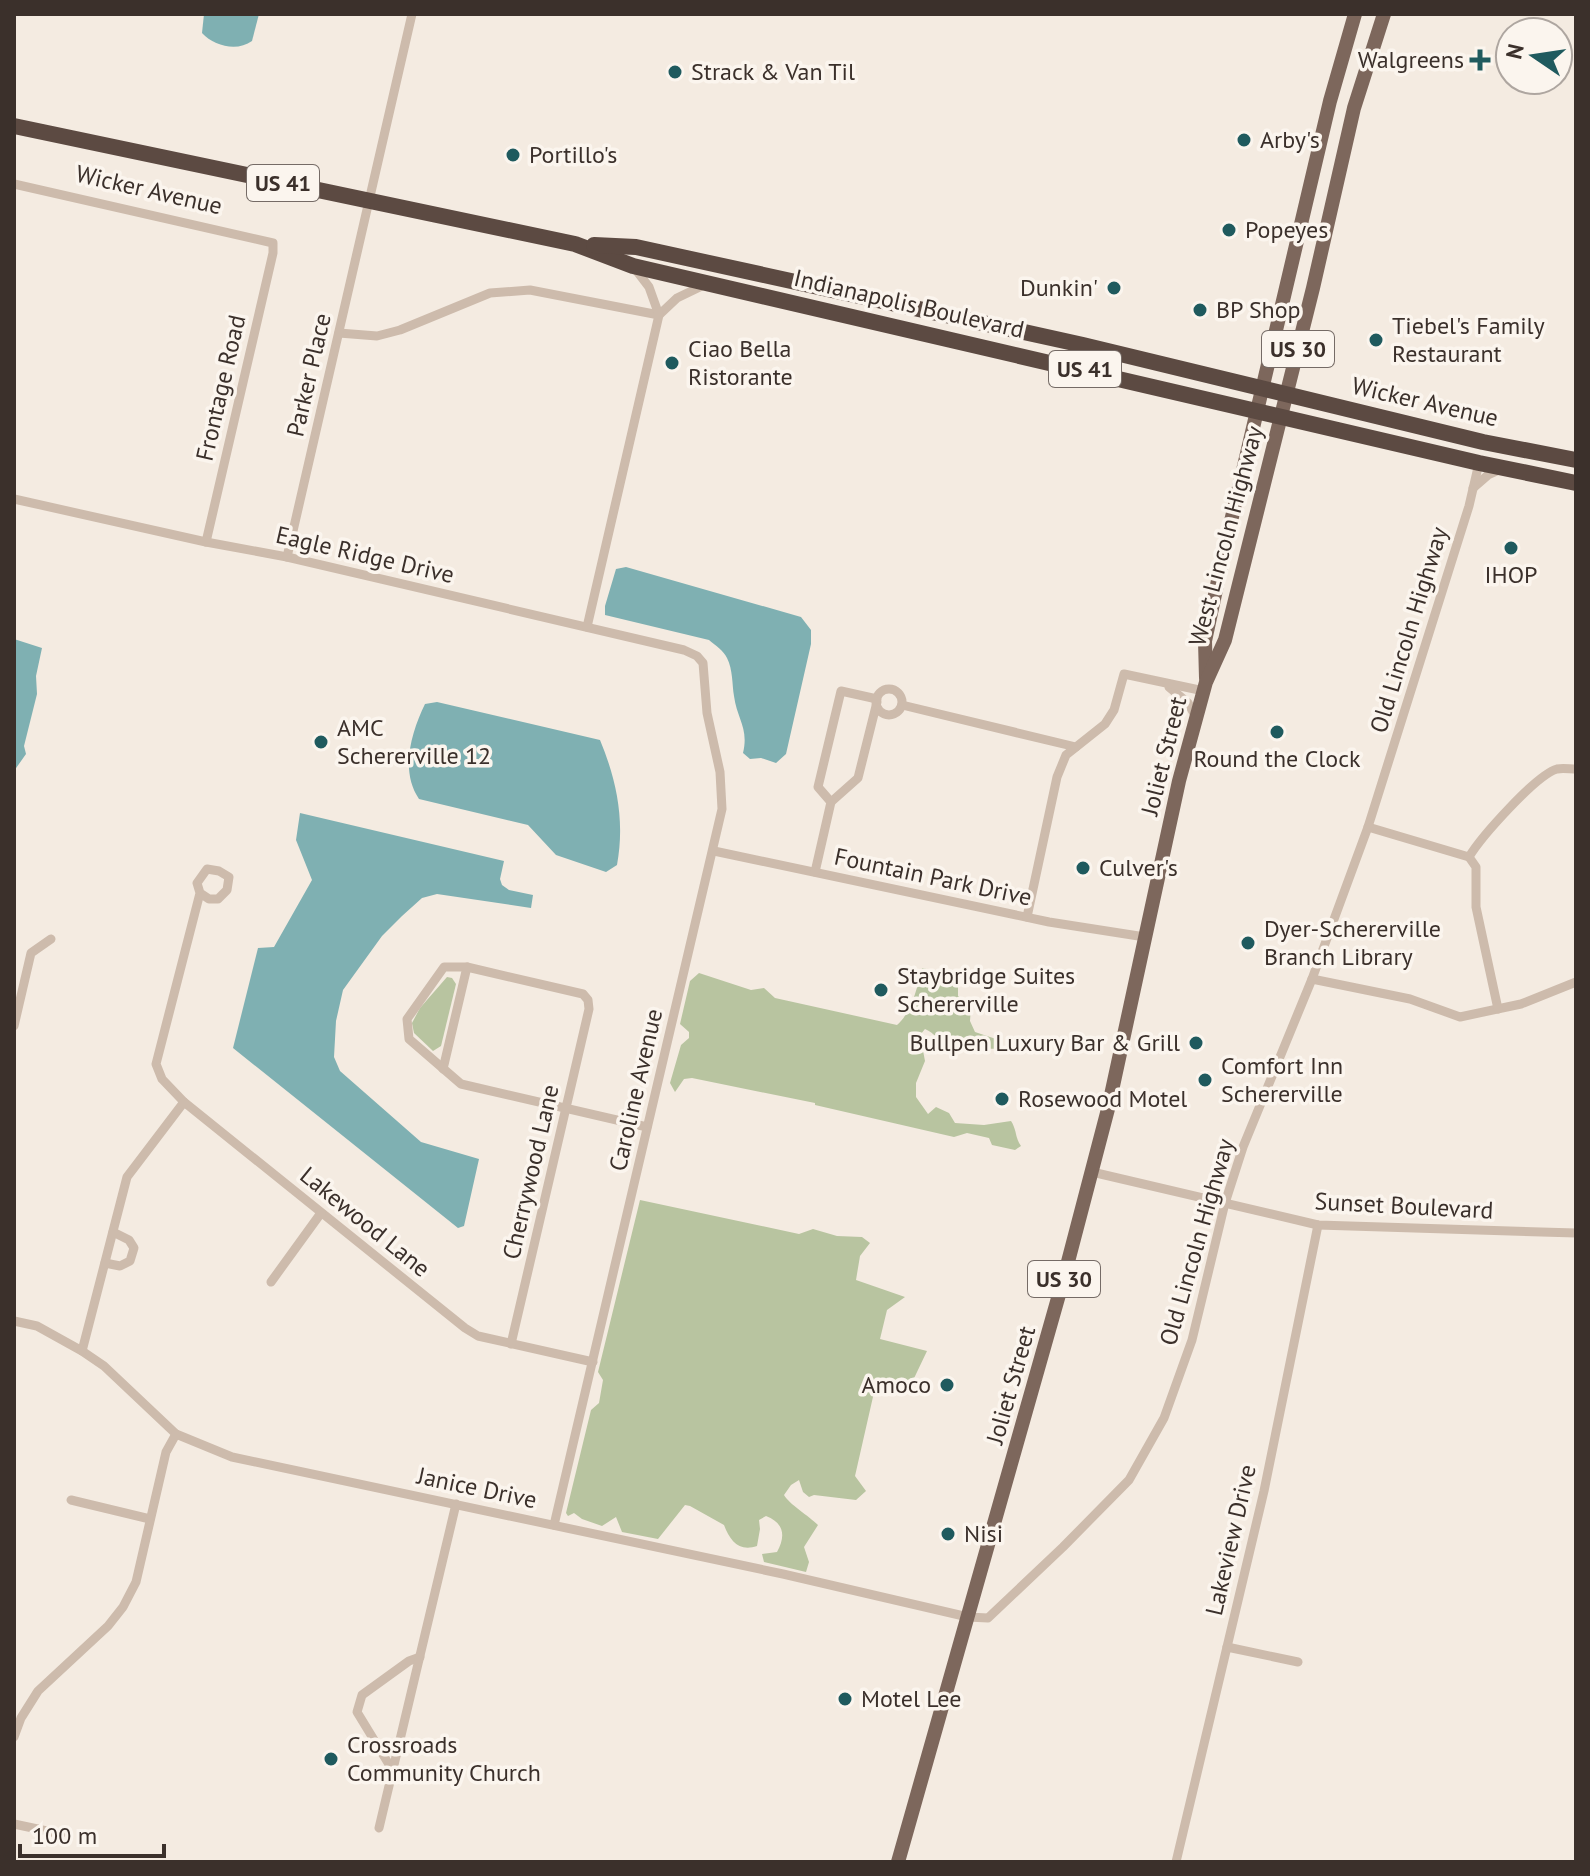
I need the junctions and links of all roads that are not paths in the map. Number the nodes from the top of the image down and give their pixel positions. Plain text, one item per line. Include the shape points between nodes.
1 (412, 14) edge
2 (1355, 14) edge
3 (1384, 14) edge
4 (14, 126) edge
5 (14, 184) edge
6 (369, 201) junction
7 (273, 243) joint
8 (575, 244) junction
9 (633, 266) junction
10 (709, 282) junction
11 (659, 315) junction
12 (339, 333) junction
13 (1263, 388) junction
14 (1287, 393) junction
15 (1257, 410) junction
16 (1281, 416) junction
17 (1537, 453) junction
18 (1576, 460) edge
19 (1479, 463) junction
20 (1504, 468) junction
21 (1576, 483) edge
22 (1473, 488) junction
23 (14, 499) edge
24 (206, 542) junction
25 (287, 557) junction
26 (587, 627) junction
27 (703, 663) joint
28 (1159, 682) junction
29 (1205, 687) junction
30 (877, 701) junction
31 (902, 705) junction
32 (1196, 718) junction
33 (1076, 747) junction
34 (1576, 769) edge
35 (831, 802) junction
36 (1368, 827) junction
37 (714, 851) junction
38 (1469, 857) junction
39 (815, 872) junction
40 (200, 893) dead end
41 (1027, 917) junction
42 (1145, 937) junction
43 (51, 939) dead end
44 (467, 967) junction
45 (1312, 979) junction
46 (1576, 982) edge
47 (1498, 1009) junction
48 (14, 1026) edge
49 (443, 1069) junction
50 (184, 1102) junction
51 (566, 1108) junction
52 (647, 1127) junction
53 (1092, 1172) junction
54 (1225, 1203) junction
55 (321, 1213) junction
56 (1318, 1225) junction
57 (113, 1232) junction
58 (1576, 1233) edge
59 (105, 1263) junction
60 (271, 1282) dead end
61 (14, 1321) edge
62 (511, 1344) junction
63 (82, 1351) junction
64 (593, 1362) junction
65 (176, 1434) junction
66 (71, 1500) dead end
67 (456, 1504) junction
68 (150, 1519) junction
69 (554, 1525) junction
70 (968, 1617) junction
71 (1227, 1647) junction
72 (420, 1657) junction
73 (1298, 1662) dead end
74 (14, 1737) edge
75 (393, 1771) junction
76 (14, 1824) edge
77 (379, 1828) dead end
78 (61, 1834) dead end
79 (898, 1862) edge
80 (1176, 1862) edge

1 - 6 street, Parker Place
2 - 13 main road, West Lincoln Highway / US 30
3 - 14 main road, West Lincoln Highway / US 30 via 1354,108
4 - 6 highway, Indianapolis Boulevard / US 41
5 - 7 street, Wicker Avenue
6 - 8 highway, Indianapolis Boulevard / US 41
6 - 12 street, Parker Place
7 - 24 street, Frontage Road
8 - 9 highway, Indianapolis Boulevard / US 41
8 - 13 highway, Indianapolis Boulevard / US 41 via 636,247
9 - 10 highway, Indianapolis Boulevard / US 41
9 - 11 street via 649,287
10 - 11 street via 677,298
10 - 15 highway, Indianapolis Boulevard / US 41
11 - 12 street via 510,290 388,334
11 - 26 street
12 - 25 street, Parker Place
13 - 14 highway, Wicker Avenue / US 41
13 - 15 main road, West Lincoln Highway / US 30
14 - 16 main road, West Lincoln Highway / US 30
14 - 17 highway, Wicker Avenue / US 41
15 - 16 highway, Indianapolis Boulevard / US 41
15 - 29 main road, West Lincoln Highway / US 30 via 1205,641
16 - 19 highway, Wicker Avenue / US 41
16 - 29 main road, West Lincoln Highway / US 30 via 1225,640
17 - 18 highway, Wicker Avenue / US 41
17 - 19 highway via 1531,460 1483,453
19 - 20 highway, Wicker Avenue / US 41
19 - 22 street, Old Lincoln Highway
20 - 21 highway, Wicker Avenue / US 41
20 - 22 street
22 - 36 street, Old Lincoln Highway
23 - 24 street, Eagle Ridge Drive
24 - 25 street, Eagle Ridge Drive
25 - 26 street, Eagle Ridge Drive
26 - 27 street, Eagle Ridge Drive via 684,650
27 - 37 street, Caroline Avenue via 720,772 722,809
28 - 29 street
28 - 32 street via 1179,693
28 - 33 street via 1124,674 1105,724
29 - 32 main road, Joliet Street / US 30
30 - 31 street via 881,712 890,715
30 - 31 street via 881,692 893,689
30 - 35 street via 858,778
30 - 35 street via 841,691 818,787
31 - 33 street
32 - 42 main road, Joliet Street / US 30
33 - 41 street via 1066,755 1057,777
34 - 38 street via 1556,769 1539,781 1481,837
35 - 39 street
36 - 38 street
36 - 45 street, Old Lincoln Highway
37 - 39 street, Fountain Park Drive
37 - 52 street, Caroline Avenue
38 - 47 street via 1476,867 1476,907
39 - 41 street, Fountain Park Drive
40 - 50 street, Lakewood Lane via 156,1064 162,1079
41 - 42 street, Fountain Park Drive
42 - 53 main road, Joliet Street / US 30
43 - 48 street via 31,953
44 - 49 street
44 - 49 street via 444,967 407,1019 409,1039
44 - 51 street, Cherrywood Lane via 583,994 588,1000
45 - 47 street via 1410,999 1460,1017
45 - 54 street, Old Lincoln Highway
46 - 47 street
49 - 51 street via 461,1084
50 - 55 street, Lakewood Lane
50 - 57 street via 127,1177
51 - 52 street
51 - 62 street, Cherrywood Lane
52 - 64 street, Caroline Avenue
53 - 54 street, Sunset Boulevard
53 - 70 main road, Joliet Street / US 30
54 - 56 street, Sunset Boulevard
54 - 70 street, Old Lincoln Highway via 1192,1340 1164,1418 1129,1480 994,1614
55 - 60 street
55 - 62 street, Lakewood Lane via 465,1328
56 - 58 street, Sunset Boulevard
56 - 71 street, Lakeview Drive
57 - 59 street
57 - 59 street via 134,1248 130,1261 120,1266
59 - 63 street
61 - 63 street, Janice Drive via 37,1326
62 - 64 street, Lakewood Lane
63 - 65 street, Janice Drive
64 - 69 street, Caroline Avenue
65 - 67 street, Janice Drive via 232,1457
65 - 68 street via 166,1452
66 - 68 street
67 - 69 street, Janice Drive
67 - 72 street
68 - 74 street via 136,1582 123,1607 39,1690
69 - 70 street, Janice Drive
70 - 79 main road, Joliet Street / US 30
71 - 73 street
71 - 80 street, Lakeview Drive
72 - 75 street
72 - 75 street via 362,1695 358,1703 357,1712
75 - 77 street
76 - 78 street

